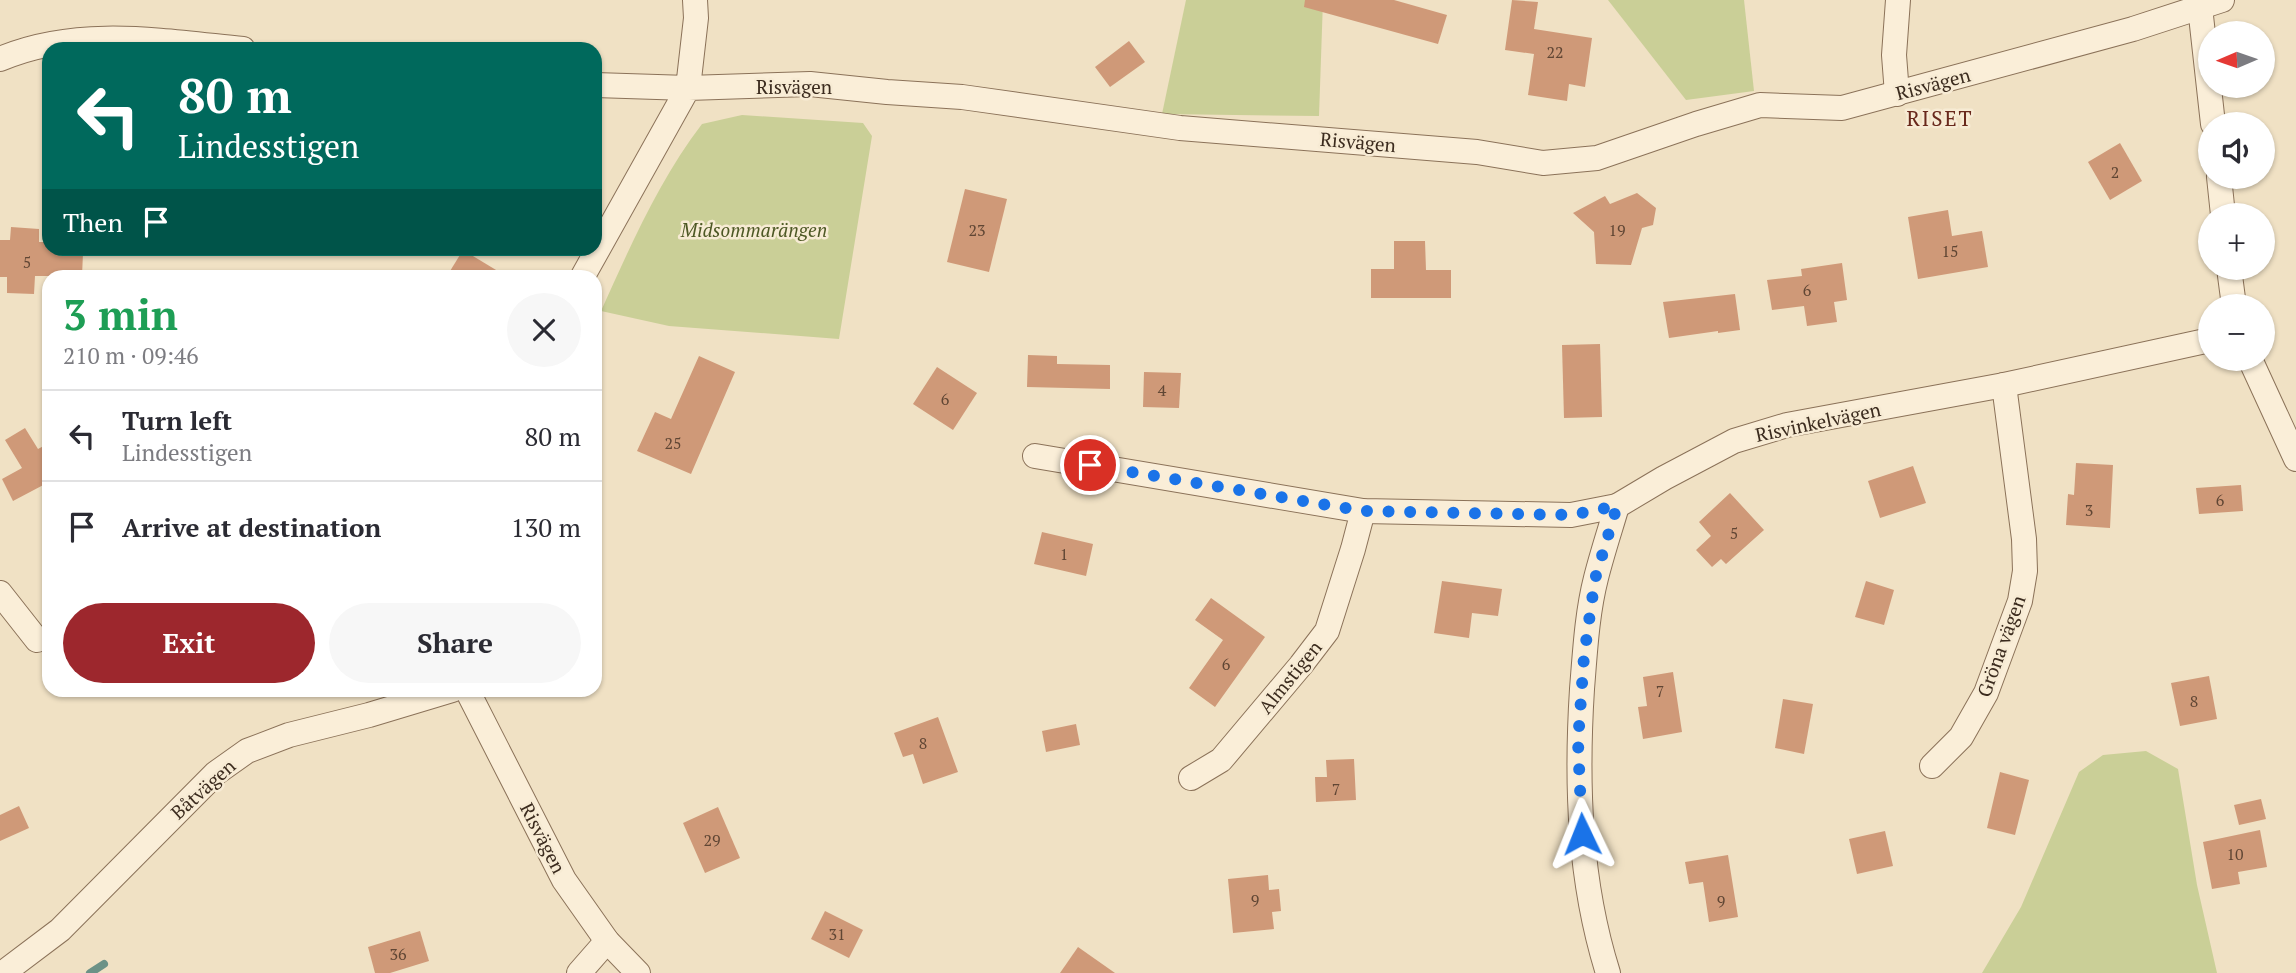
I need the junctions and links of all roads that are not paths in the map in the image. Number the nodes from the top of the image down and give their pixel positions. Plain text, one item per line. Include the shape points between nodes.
1 (695, 0) edge
2 (1898, 0) edge
3 (2211, 3) edge
4 (59, 42) edge
5 (154, 42) edge
6 (42, 46) edge
7 (0, 59) edge
8 (602, 85) edge
9 (688, 88) junction
10 (1897, 94) junction
11 (2213, 112) edge
12 (602, 242) edge
13 (2198, 343) edge
14 (2256, 371) edge
15 (2004, 385) junction
16 (1035, 456) dead end
17 (2296, 459) edge
18 (1617, 506) junction
19 (1363, 511) junction
20 (0, 593) edge
21 (37, 640) dead end
22 (429, 697) edge
23 (471, 697) edge
24 (1932, 765) dead end
25 (1191, 778) dead end
26 (607, 941) junction
27 (3, 973) edge
28 (579, 973) edge
29 (638, 973) edge
30 (1608, 973) edge

1 - 9 street
2 - 10 street
3 - 10 street, Risvägen
3 - 11 street
4 - 5 street via 103,38
6 - 7 street
8 - 9 street, Risvägen
9 - 10 street, Risvägen via 810,84 962,97 1180,128 1477,152 1543,163 1597,158 1760,106 1842,108
9 - 12 street
13 - 15 street, Risvinkelvägen
14 - 17 street
15 - 18 street, Risvinkelvägen via 1787,425 1734,441
15 - 24 street, Gröna vägen via 2024,539 2020,601 1986,693 1961,737
16 - 19 street, Risvinkelvägen
18 - 19 street, Risvinkelvägen via 1571,515
18 - 30 street via 1595,579 1578,742 1583,857
19 - 25 street, Almstigen via 1326,631 1221,760
20 - 21 street
22 - 27 street, Båtvägen via 247,751 216,773 60,930
23 - 26 street, Risvägen via 564,880
26 - 28 street
26 - 29 street, Risvägen

